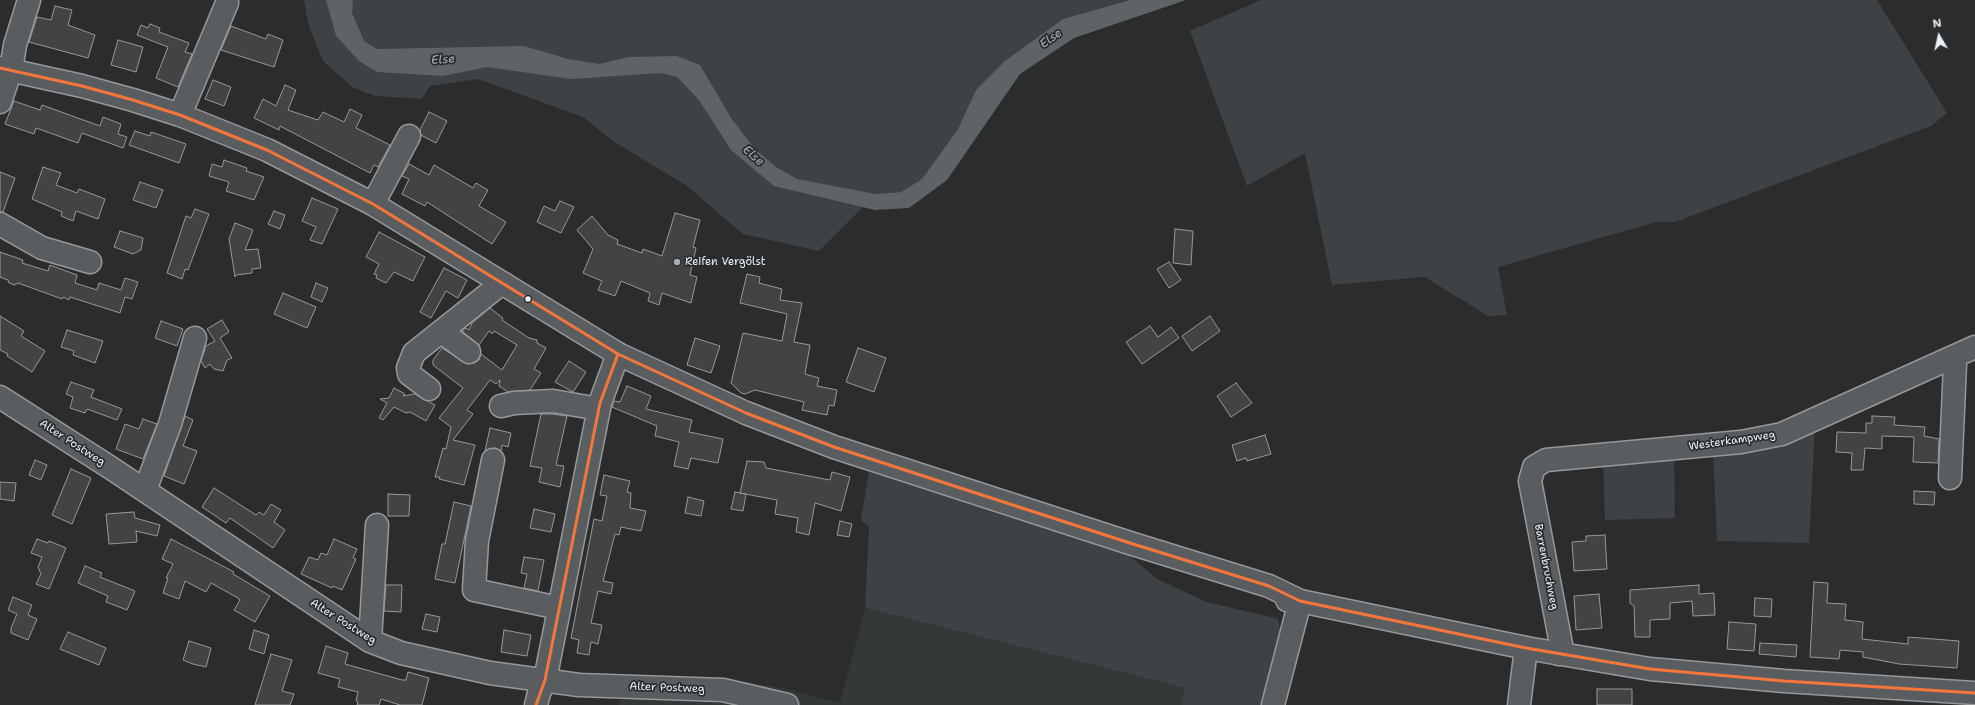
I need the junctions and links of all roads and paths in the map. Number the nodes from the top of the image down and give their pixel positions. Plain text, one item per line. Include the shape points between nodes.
1 (29, 0) edge
2 (227, 3) dead end
3 (6, 69) edge
4 (0, 102) edge
5 (180, 115) junction
6 (409, 136) dead end
7 (373, 204) junction
8 (0, 224) edge
9 (90, 262) dead end
10 (502, 283) junction
11 (442, 332) junction
12 (195, 338) dead end
13 (1975, 347) edge
14 (469, 352) dead end
15 (618, 354) junction
16 (1953, 357) junction
17 (429, 389) dead end
18 (0, 397) edge
19 (501, 406) dead end
20 (598, 409) junction
21 (493, 460) dead end
22 (1950, 478) dead end
23 (1530, 481) joint
24 (145, 490) junction
25 (378, 525) dead end
26 (1300, 601) junction
27 (558, 608) junction
28 (370, 641) junction
29 (1526, 648) junction
30 (1559, 654) junction
31 (545, 680) junction
32 (1975, 693) edge
33 (536, 705) edge
34 (787, 705) edge
35 (1274, 705) edge
36 (1519, 705) edge

1 - 3 street
2 - 5 street
3 - 4 street
3 - 5 street via 82,86
5 - 7 street via 268,150
6 - 7 street
7 - 10 street
8 - 9 street via 42,248
10 - 11 street
10 - 15 street
11 - 14 street
11 - 17 street via 414,354 408,368 409,374
12 - 24 street via 170,424
13 - 16 street, Westerkampweg
15 - 20 street
15 - 26 street via 746,413 834,447 1269,586
16 - 22 street via 1955,364
16 - 23 street, Westerkampweg via 1782,434 1741,442 1546,460 1534,467
18 - 24 street, Alter Postweg
19 - 20 street via 554,401
20 - 27 street
21 - 27 street via 477,541 474,590
23 - 30 street, Barrenbruchweg via 1561,644
24 - 28 street, Alter Postweg
25 - 28 street
26 - 29 street
26 - 35 street
27 - 31 street
28 - 31 street, Alter Postweg via 401,653 490,673
29 - 30 street
29 - 36 street
30 - 32 street via 1650,669 1784,681
31 - 33 street
31 - 34 street, Alter Postweg via 579,685 723,690

